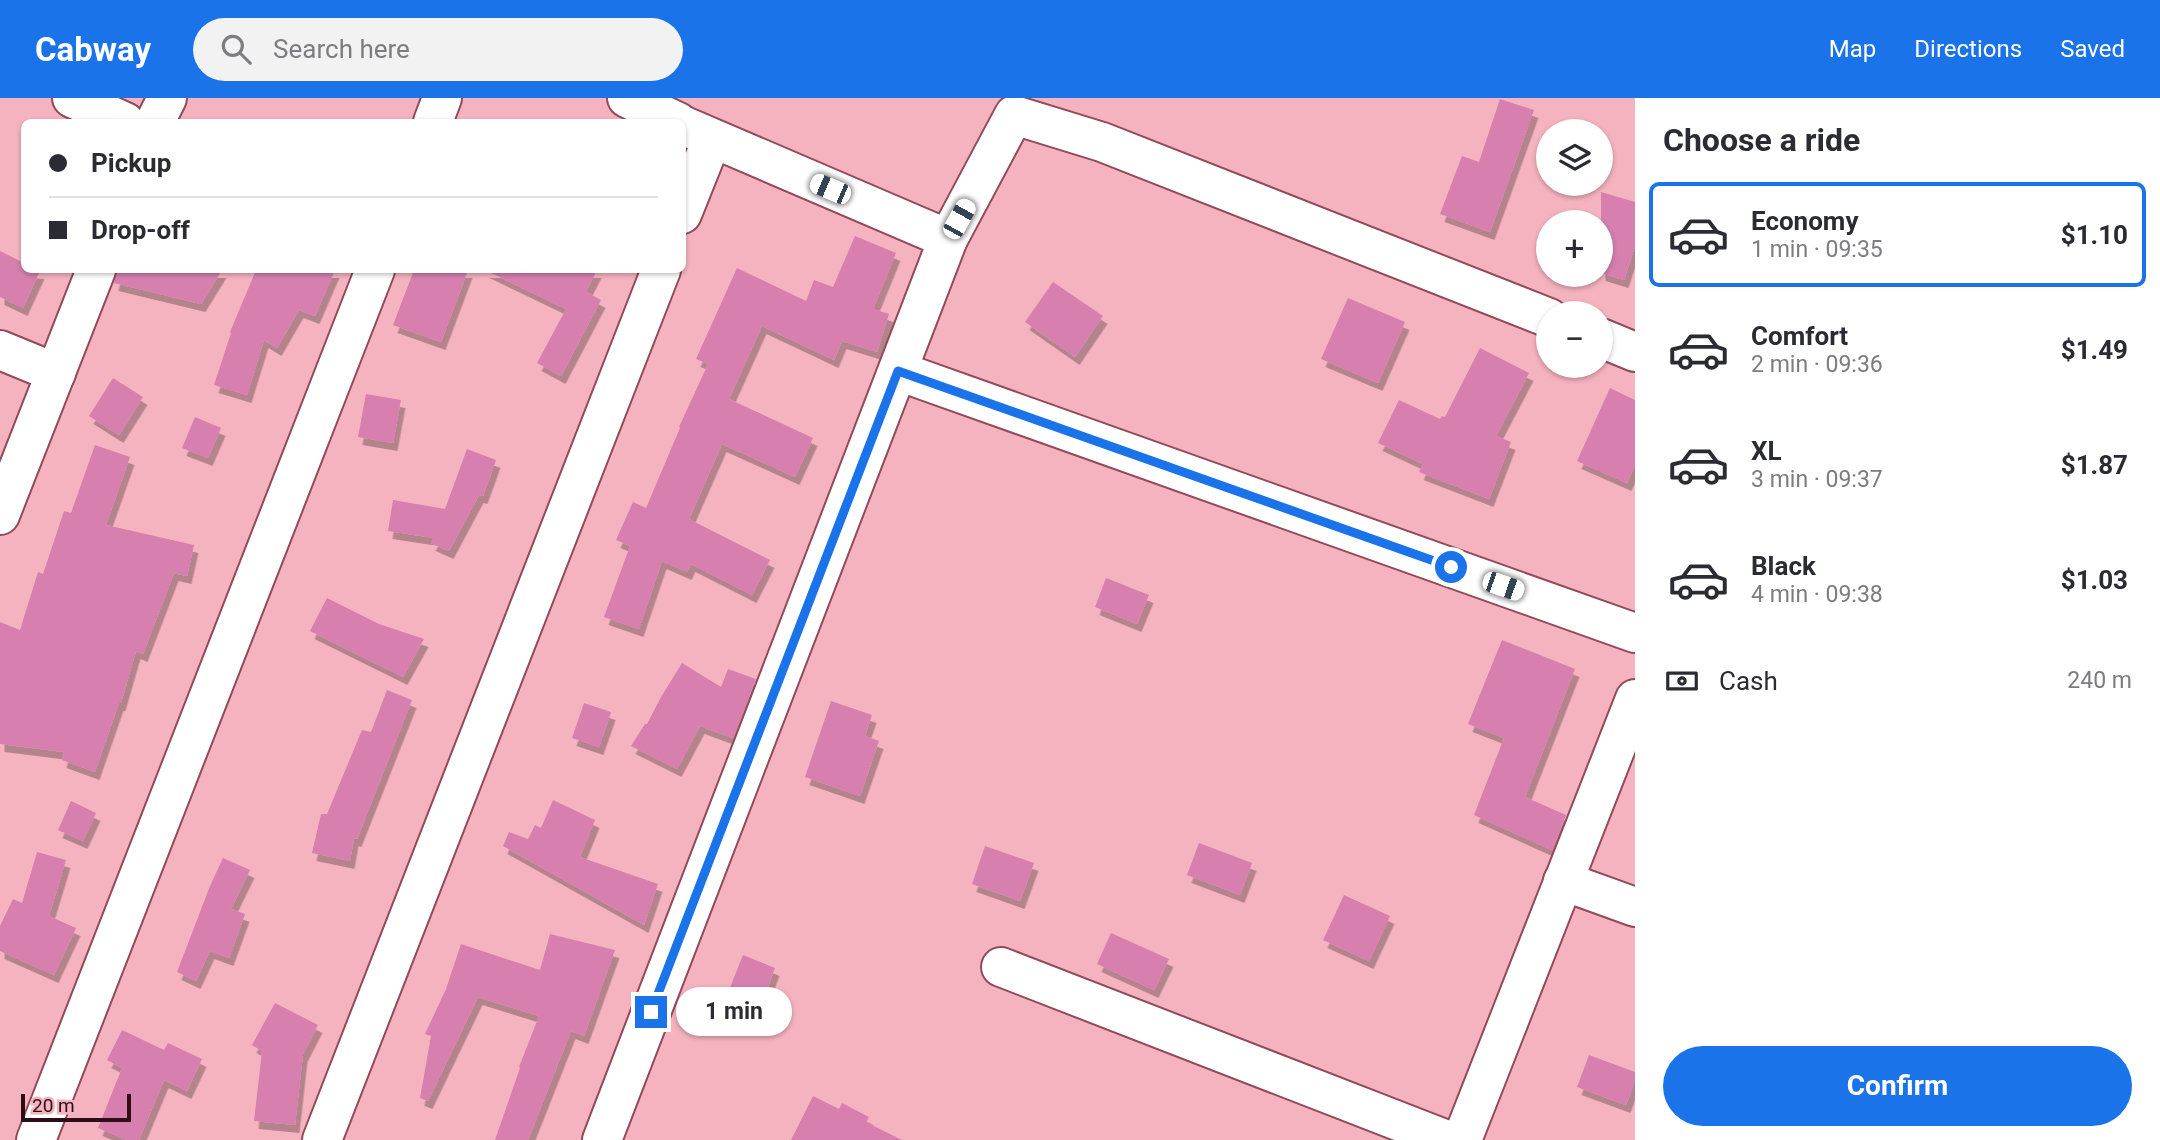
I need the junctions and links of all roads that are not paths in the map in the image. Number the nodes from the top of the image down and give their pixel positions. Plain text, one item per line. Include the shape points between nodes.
1 (72, 98) edge
2 (167, 98) edge
3 (442, 98) edge
4 (627, 98) edge
5 (1018, 107) edge
6 (118, 119) edge
7 (156, 119) edge
8 (434, 119) edge
9 (670, 119) edge
10 (691, 129) edge
11 (686, 176) edge
12 (948, 239) junction
13 (95, 273) edge
14 (375, 273) edge
15 (660, 273) edge
16 (1536, 313) edge
17 (1613, 343) edge
18 (0, 350) edge
19 (1635, 352) edge
20 (898, 371) junction
21 (55, 373) junction
22 (0, 515) edge
23 (1635, 633) edge
24 (1635, 699) edge
25 (1563, 881) junction
26 (1635, 907) edge
27 (1001, 967) dead end
28 (36, 1140) edge
29 (322, 1140) edge
30 (602, 1140) edge
31 (1447, 1140) edge
32 (1462, 1140) edge

1 - 6 street
2 - 7 street
3 - 8 street
4 - 9 street
5 - 12 street
5 - 16 street
10 - 11 street
10 - 12 street
12 - 20 street
13 - 21 street
14 - 28 street
15 - 29 street
17 - 19 street
18 - 21 street
20 - 23 street
20 - 30 street
21 - 22 street
24 - 25 street
25 - 26 street
25 - 32 street
27 - 31 street

